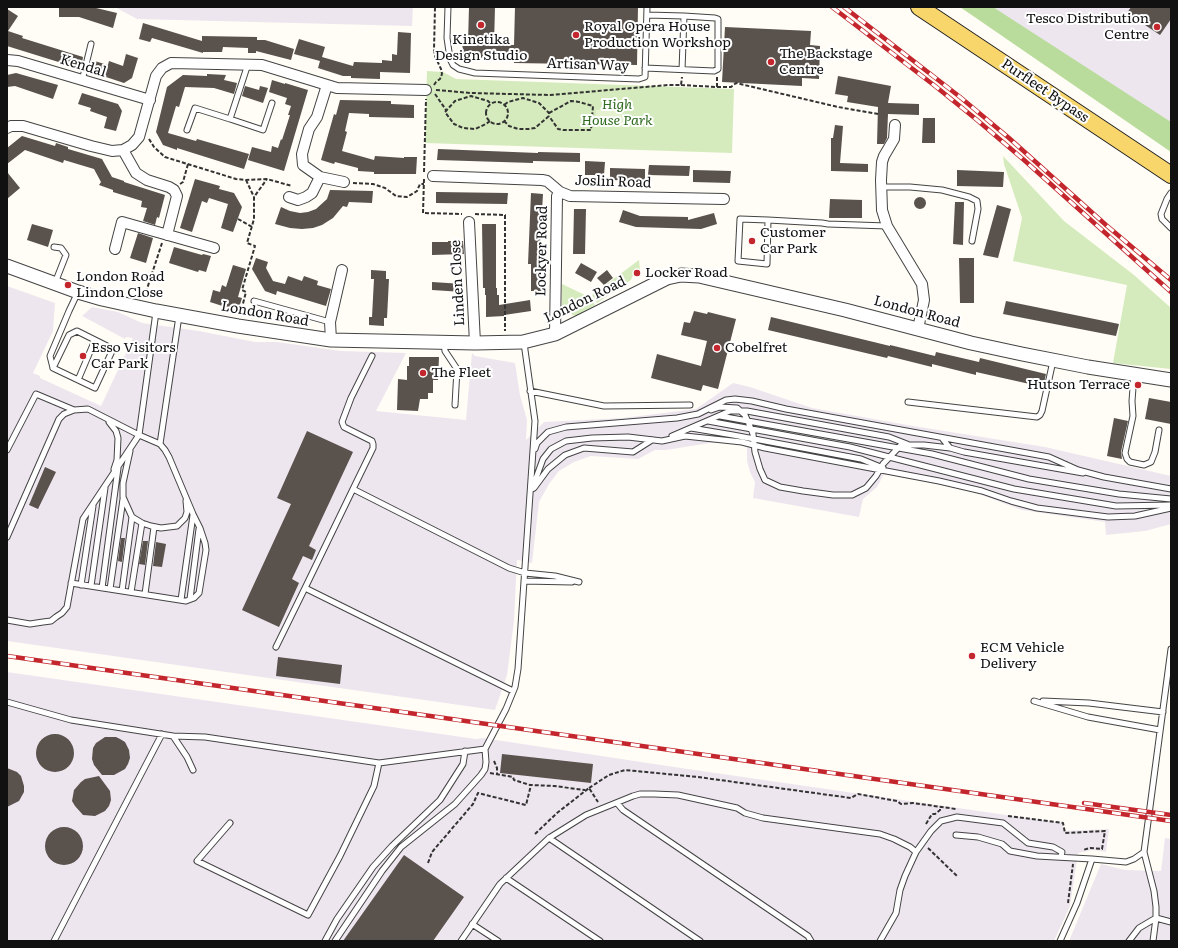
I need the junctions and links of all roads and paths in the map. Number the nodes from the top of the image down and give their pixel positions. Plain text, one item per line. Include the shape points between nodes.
1 (435, 7) edge
2 (448, 7) edge
3 (647, 7) edge
4 (918, 7) edge
5 (647, 15) junction
6 (684, 16) junction
7 (91, 44) dead end
8 (7, 60) edge
9 (248, 64) junction
10 (645, 68) junction
11 (682, 70) junction
12 (718, 70) junction
13 (82, 81) junction
14 (327, 85) junction
15 (681, 85) junction
16 (717, 86) junction
17 (430, 90) junction
18 (471, 94) junction
19 (523, 96) junction
20 (150, 100) junction
21 (272, 103) dead end
22 (491, 104) junction
23 (504, 105) junction
24 (446, 110) junction
25 (878, 114) dead end
26 (549, 115) junction
27 (230, 120) junction
28 (490, 121) junction
29 (504, 121) junction
30 (895, 125) dead end
31 (7, 128) edge
32 (142, 128) junction
33 (187, 130) dead end
34 (123, 150) junction
35 (188, 164) junction
36 (1171, 175) edge
37 (433, 176) joint
38 (320, 177) junction
39 (267, 179) junction
40 (246, 180) junction
41 (344, 182) joint
42 (424, 184) dead end
43 (294, 187) dead end
44 (881, 187) junction
45 (174, 190) junction
46 (560, 192) junction
47 (1171, 193) edge
48 (254, 197) junction
49 (289, 197) dead end
50 (724, 200) dead end
51 (238, 219) dead end
52 (768, 220) junction
53 (469, 222) dead end
54 (887, 226) junction
55 (252, 227) junction
56 (1171, 228) edge
57 (166, 235) junction
58 (972, 240) dead end
59 (54, 246) dead end
60 (214, 248) dead end
61 (115, 249) dead end
62 (7, 266) edge
63 (342, 270) dead end
64 (54, 283) junction
65 (78, 292) junction
66 (254, 302) dead end
67 (141, 308) junction
68 (156, 311) junction
69 (179, 315) junction
70 (330, 322) junction
71 (238, 326) junction
72 (918, 329) junction
73 (554, 334) junction
74 (95, 340) junction
75 (331, 340) junction
76 (523, 342) junction
77 (444, 343) junction
78 (475, 343) junction
79 (372, 356) dead end
80 (1053, 360) junction
81 (53, 368) junction
82 (1134, 375) junction
83 (78, 380) junction
84 (1171, 380) edge
85 (530, 391) junction
86 (908, 402) dead end
87 (455, 405) dead end
88 (690, 405) dead end
89 (74, 410) junction
90 (706, 411) junction
91 (741, 411) junction
92 (720, 416) junction
93 (105, 418) junction
94 (708, 421) junction
95 (748, 421) junction
96 (691, 428) junction
97 (751, 428) junction
98 (1159, 430) dead end
99 (138, 435) junction
100 (754, 438) junction
101 (942, 438) junction
102 (652, 440) junction
103 (662, 441) junction
104 (160, 444) junction
105 (755, 445) junction
106 (909, 445) junction
107 (131, 447) junction
108 (898, 448) junction
109 (950, 448) junction
110 (7, 450) edge
111 (932, 454) junction
112 (532, 456) junction
113 (890, 456) junction
114 (118, 466) junction
115 (881, 468) junction
116 (112, 475) junction
117 (1104, 477) junction
118 (105, 486) junction
119 (353, 489) junction
120 (1171, 489) edge
121 (184, 492) junction
122 (530, 494) junction
123 (123, 497) junction
124 (1171, 499) edge
125 (93, 504) junction
126 (1171, 506) edge
127 (193, 514) junction
128 (132, 517) junction
129 (142, 523) junction
130 (154, 527) junction
131 (200, 528) junction
132 (7, 537) edge
133 (525, 573) junction
134 (524, 581) junction
135 (71, 583) junction
136 (81, 584) junction
137 (91, 586) junction
138 (102, 588) junction
139 (305, 588) junction
140 (110, 589) junction
141 (122, 591) junction
142 (131, 592) junction
143 (144, 594) junction
144 (190, 599) junction
145 (181, 600) junction
146 (7, 620) edge
147 (276, 647) dead end
148 (1171, 648) edge
149 (513, 691) junction
150 (7, 702) edge
151 (1163, 712) junction
152 (1160, 730) junction
153 (162, 734) junction
154 (173, 736) junction
155 (485, 749) junction
156 (465, 751) junction
157 (493, 757) dead end
158 (379, 763) junction
159 (193, 770) dead end
160 (484, 770) junction
161 (497, 775) junction
162 (531, 785) junction
163 (589, 788) junction
164 (585, 790) junction
165 (617, 802) junction
166 (940, 807) junction
167 (598, 810) junction
168 (963, 810) dead end
169 (1008, 816) dead end
170 (230, 823) dead end
171 (925, 826) dead end
172 (535, 834) dead end
173 (956, 835) dead end
174 (549, 838) junction
175 (923, 843) junction
176 (916, 852) junction
177 (1144, 852) junction
178 (1062, 857) junction
179 (1074, 858) junction
180 (1092, 859) junction
181 (428, 863) dead end
182 (958, 877) dead end
183 (506, 878) junction
184 (1067, 907) dead end
185 (1156, 918) junction
186 (1171, 922) edge
187 (472, 924) junction
188 (54, 941) edge
189 (325, 941) edge
190 (335, 941) edge
191 (461, 941) edge
192 (498, 941) edge
193 (600, 941) edge
194 (700, 941) edge
195 (811, 941) edge
196 (880, 941) edge
197 (1060, 941) edge
198 (1129, 941) edge
199 (1153, 941) edge

1 - 17 path via 434,50 442,74
2 - 10 lane, Artisan Way via 447,38 450,59 459,69 475,73 639,79 645,77
3 - 5 lane
4 - 36 main road, Purfleet Bypass
5 - 6 lane
5 - 10 lane
6 - 11 lane
6 - 12 lane via 718,19
7 - 13 lane
8 - 13 street, Kendal via 18,61
9 - 14 street via 262,65
9 - 20 street via 171,63 162,68 156,76
9 - 27 lane
10 - 11 lane
11 - 12 lane
11 - 15 path
12 - 16 path
13 - 20 street, Kendal
14 - 17 street via 337,88
14 - 38 street via 302,154 303,165
15 - 16 path
15 - 19 path
16 - 25 path via 731,87 736,83
17 - 18 path
17 - 24 path
17 - 37 path via 424,176
18 - 19 path
18 - 22 path
18 - 24 path via 455,101
19 - 23 path
19 - 26 path via 539,103
20 - 32 street
21 - 27 lane via 263,130
22 - 23 path
22 - 28 path via 486,112
23 - 29 path via 508,115
24 - 28 path via 445,114 454,124 463,128 475,129
26 - 26 path via 558,129 591,130 593,106 572,102
26 - 29 path via 535,128 529,129 518,129
27 - 33 lane via 195,108
28 - 29 path via 497,124
30 - 44 street via 893,142 883,159
31 - 34 street via 23,126 91,146 112,151
32 - 34 street via 139,137
32 - 35 path via 154,147 165,157
34 - 45 street via 136,173
35 - 40 path
35 - 45 path via 183,182
37 - 46 street, Joslin Road via 542,180
38 - 41 street
38 - 49 street via 312,193 306,197 298,200
39 - 40 path
39 - 43 path
39 - 48 path
40 - 48 path
41 - 42 path via 373,184 385,188 396,196 407,197 417,191 420,184
44 - 54 street via 882,210
44 - 58 lane via 942,190 977,201 978,209
45 - 57 street via 177,196
46 - 50 street, Joslin Road via 570,196
46 - 73 street, Lockyer Road via 557,196
47 - 56 lane via 1161,214 1162,219
48 - 55 path
51 - 55 path
52 - 52 lane via 767,264 738,261 740,219
52 - 54 lane
53 - 78 street, Linden Close
54 - 72 street via 922,284 924,300
55 - 71 path via 247,243 255,246 242,290 246,292
57 - 60 street
57 - 61 street via 122,222
57 - 67 path
59 - 64 lane via 61,248 66,255
62 - 64 street, London Road
63 - 70 street
64 - 65 street, London Road
65 - 67 street, London Road
65 - 81 lane via 50,356
66 - 70 lane
67 - 68 street, London Road
68 - 69 street, London Road
68 - 99 lane
69 - 71 street, London Road
69 - 104 lane
70 - 75 street
71 - 75 street, London Road
72 - 73 street, London Road via 776,293 691,275 667,278
72 - 80 street, London Road
73 - 76 street, London Road
74 - 81 lane via 77,331 69,335
74 - 83 lane
74 - 83 lane via 113,349 95,388
75 - 77 street, London Road
76 - 78 street, London Road
76 - 85 lane
77 - 78 street, London Road
77 - 87 lane via 445,351 457,369
79 - 119 lane via 350,398 342,422 344,427 372,441 373,444
80 - 82 street, London Road
80 - 86 lane via 1044,404 1037,417
81 - 83 lane
82 - 84 street, London Road
82 - 98 lane via 1133,416 1125,453 1127,459 1144,465 1151,462
85 - 88 lane via 604,406
85 - 112 lane via 535,421
89 - 93 lane via 88,409
89 - 110 lane via 36,394
89 - 132 lane via 59,419
90 - 91 lane via 720,407 737,408
90 - 101 lane via 726,400 735,399
90 - 112 lane via 678,418 566,427 548,432 537,443
91 - 92 lane via 730,411
91 - 95 lane
91 - 106 lane via 889,437
92 - 94 lane
92 - 95 lane
93 - 99 lane
93 - 116 lane via 112,424 118,438 117,460
94 - 96 lane
94 - 97 lane
95 - 97 lane
95 - 108 lane
96 - 100 lane
96 - 103 lane
97 - 100 lane
97 - 113 lane
99 - 104 lane
99 - 107 lane
100 - 105 lane
100 - 115 lane via 861,458
101 - 109 lane
101 - 117 lane via 1049,457 1078,470
102 - 103 lane
102 - 122 lane via 633,452 584,448 565,455 548,469
102 - 122 lane via 628,437 566,441 551,449 543,459
103 - 105 lane via 685,436
104 - 121 lane via 169,457
105 - 115 lane
105 - 115 lane via 765,480 780,487 833,495 852,495 866,488
106 - 108 lane via 901,445
106 - 109 lane
106 - 111 lane
107 - 114 lane
107 - 123 lane
108 - 111 lane
108 - 113 lane
109 - 117 lane
111 - 124 lane via 1028,479 1119,494
112 - 122 lane
113 - 115 lane
113 - 126 lane via 1014,489 1116,506
114 - 116 lane
114 - 138 lane
115 - 126 lane via 982,491 1037,508 1108,517 1135,516
116 - 118 lane
117 - 120 lane
118 - 125 lane
118 - 137 lane
119 - 133 lane via 509,568
119 - 139 lane
121 - 127 lane
121 - 130 lane via 186,512 182,522 177,526
122 - 133 lane
123 - 128 lane
123 - 140 lane
125 - 135 lane via 83,520
125 - 136 lane
127 - 131 lane
127 - 145 lane
128 - 129 lane
128 - 141 lane
129 - 130 lane
129 - 142 lane
130 - 143 lane
131 - 144 lane
131 - 144 lane via 206,550 201,586 199,593
133 - 134 lane
133 - 134 lane via 579,582
134 - 149 lane via 518,669
135 - 136 lane
135 - 146 lane via 67,607 51,621 30,624
136 - 137 lane
137 - 138 lane
138 - 140 lane
139 - 147 lane
139 - 149 lane
140 - 141 lane
141 - 142 lane
142 - 143 lane
143 - 145 lane
144 - 145 lane
148 - 151 lane
149 - 155 lane
150 - 153 lane via 71,720
151 - 152 lane
151 - 152 lane via 1089,703 1034,701 1088,717
152 - 177 lane
153 - 154 lane
153 - 188 lane
154 - 158 lane via 205,737
154 - 159 lane
155 - 156 lane
155 - 160 lane
156 - 158 lane
156 - 189 lane via 463,764 440,800 373,867
157 - 161 path
158 - 170 lane via 374,786 308,915 197,861
160 - 161 path
160 - 190 lane via 455,804 401,847
161 - 162 path via 514,777 514,780
162 - 164 path
162 - 181 path via 526,805 478,793 473,804 432,852
163 - 164 path
163 - 166 path via 609,775 624,770 851,798 858,794 897,801 901,804
163 - 167 path via 599,804
164 - 172 path
165 - 167 lane
165 - 176 lane via 640,794 678,795 737,808 763,818 880,834
165 - 195 lane via 623,810 808,936
166 - 168 path
166 - 171 path
167 - 174 lane
169 - 179 path via 1063,824 1065,833 1104,831 1102,849 1090,848 1075,852
173 - 178 lane via 978,837 1002,844 1010,851
174 - 183 lane
174 - 194 lane
175 - 176 lane
175 - 178 lane via 941,821 958,817 1003,823 1028,843 1053,847 1062,852
175 - 182 path
176 - 196 lane via 900,890 896,913
177 - 180 lane via 1126,862
177 - 185 lane
178 - 179 lane
179 - 180 lane
179 - 184 path
180 - 197 lane via 1077,903
183 - 187 lane
183 - 193 lane
185 - 186 lane
185 - 198 lane via 1139,928
185 - 199 lane
187 - 191 lane
187 - 192 lane

